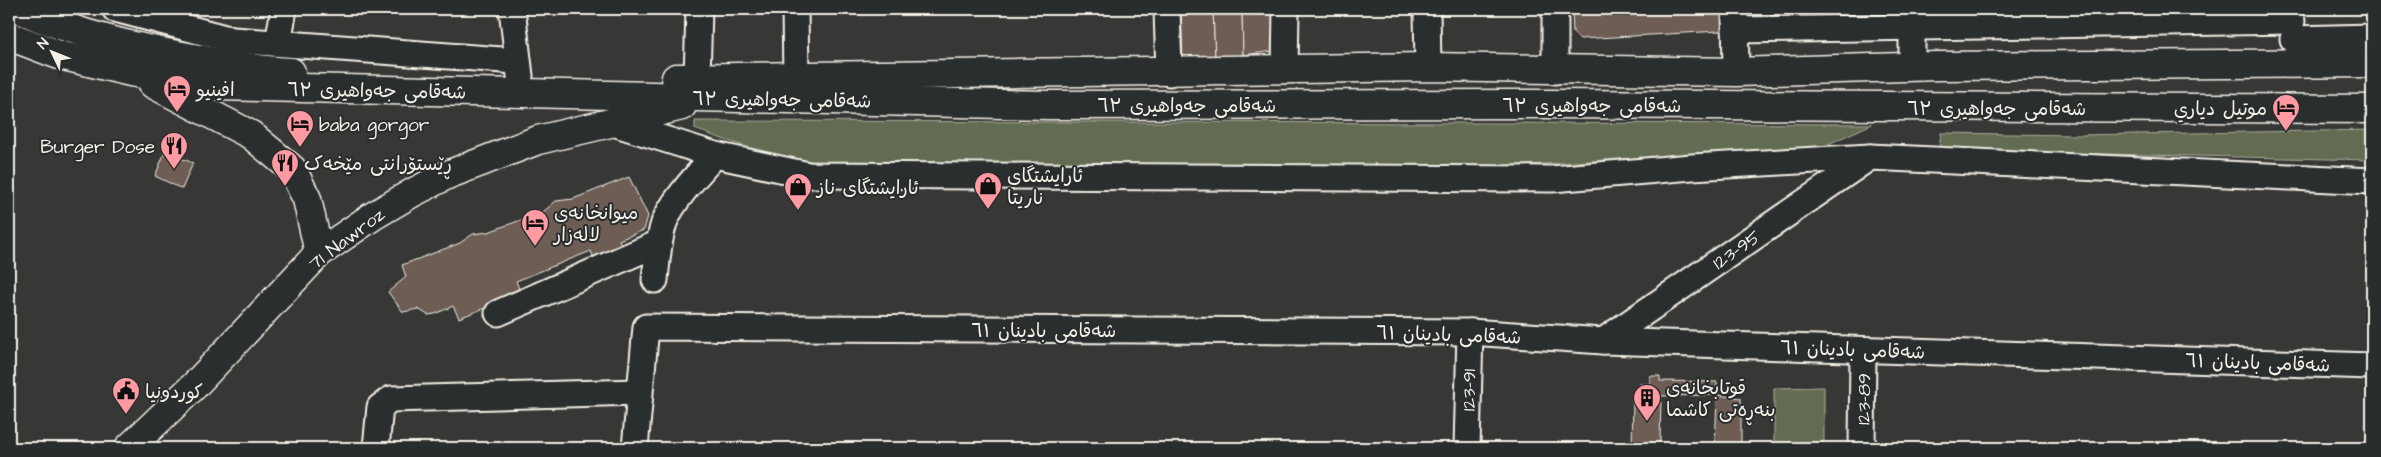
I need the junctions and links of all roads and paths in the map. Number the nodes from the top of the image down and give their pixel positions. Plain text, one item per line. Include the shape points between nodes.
1 (19, 9) edge
2 (115, 9) edge
3 (284, 9) edge
4 (512, 9) edge
5 (699, 9) edge
6 (795, 9) edge
7 (1167, 9) edge
8 (1286, 9) edge
9 (1427, 9) edge
10 (1555, 9) edge
11 (1912, 17) edge
12 (1735, 19) edge
13 (2293, 33) edge
14 (9, 36) edge
15 (2372, 38) edge
16 (278, 43) junction
17 (2372, 63) edge
18 (1912, 67) junction
19 (1428, 68) junction
20 (519, 69) junction
21 (1285, 70) junction
22 (1555, 71) junction
23 (130, 72) junction
24 (1736, 72) junction
25 (1169, 73) junction
26 (796, 77) junction
27 (697, 78) junction
28 (619, 86) junction
29 (718, 97) junction
30 (2372, 109) edge
31 (613, 123) junction
32 (714, 155) junction
33 (1870, 157) junction
34 (2372, 181) edge
35 (659, 243) junction
36 (319, 253) junction
37 (655, 280) dead end
38 (498, 313) dead end
39 (1470, 332) junction
40 (1603, 341) junction
41 (1863, 350) junction
42 (2372, 366) edge
43 (639, 392) junction
44 (134, 446) edge
45 (376, 448) edge
46 (635, 448) edge
47 (1467, 448) edge
48 (1862, 448) edge

1 - 20 main road, شەقامی جەواهیری ٦٣ via 49,22 145,50 284,72 339,74
2 - 16 street via 233,40
3 - 16 street
4 - 20 street
5 - 27 street
6 - 26 street
7 - 25 street
8 - 21 street
9 - 19 street
10 - 22 street
11 - 12 street
11 - 13 street
11 - 18 street
12 - 24 street
13 - 15 street
13 - 17 main road, شەقامی جەواهیری ٦٣
13 - 18 main road, شەقامی جەواهیری ٦٣
14 - 23 main road, شەقامی جەواهیری ٦٣ via 60,56
16 - 20 street
18 - 24 main road, شەقامی جەواهیری ٦٣
19 - 21 main road, شەقامی جەواهیری ٦٣
19 - 22 main road, شەقامی جەواهیری ٦٣
20 - 28 main road, شەقامی جەواهیری ٦٣
21 - 25 main road, شەقامی جەواهیری ٦٣
22 - 24 main road, شەقامی جەواهیری ٦٣
23 - 28 main road, شەقامی جەواهیری ٦٣ via 213,86
23 - 36 main road via 252,135 292,168 307,199
25 - 26 main road, شەقامی جەواهیری ٦٣
26 - 27 main road, شەقامی جەواهیری ٦٣
27 - 28 main road, شەقامی جەواهیری ٦٣
28 - 29 main road, شەقامی جەواهیری ٦٣
29 - 30 main road, شەقامی جەواهیری ٦٣ via 1048,106 1551,104
29 - 31 main road, 71 Nawroz
31 - 32 street
31 - 36 main road, 71 Nawroz via 538,140 447,175 373,216
32 - 33 street via 808,175 1542,179
32 - 35 street via 689,184 665,221
33 - 34 street
33 - 40 street, 123-95
35 - 37 street
35 - 38 street
36 - 44 main road, 71 Nawroz
39 - 40 street, شەقامی بادینان ٦١
39 - 43 street, شەقامی بادینان ٦١ via 646,327
39 - 47 street, 123-91
40 - 41 street, شەقامی بادینان ٦١
41 - 42 street, شەقامی بادینان ٦١
41 - 48 street, 123-89
43 - 45 street via 391,399 380,406
43 - 46 street, شەقامی بادینان ٦١

